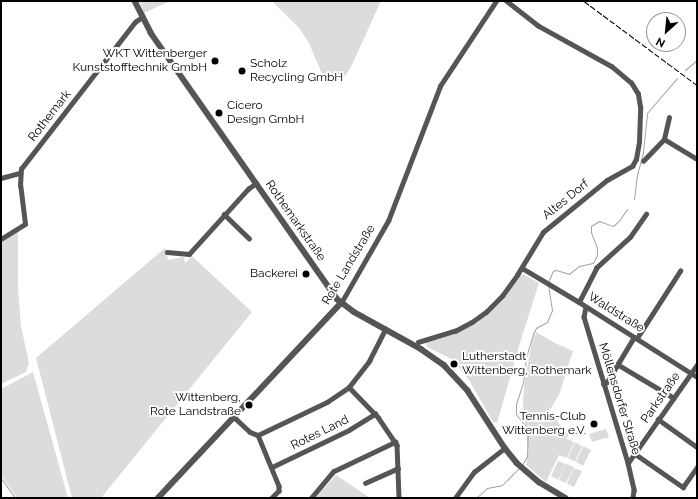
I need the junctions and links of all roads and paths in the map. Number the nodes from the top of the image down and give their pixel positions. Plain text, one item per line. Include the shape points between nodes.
1 (135, 1) edge
2 (496, 1) edge
3 (506, 1) edge
4 (142, 17) junction
5 (669, 118) dead end
6 (664, 139) junction
7 (697, 159) edge
8 (643, 161) dead end
9 (20, 173) junction
10 (1, 178) edge
11 (256, 183) junction
12 (224, 214) junction
13 (646, 214) dead end
14 (249, 238) dead end
15 (1, 239) edge
16 (167, 252) dead end
17 (522, 268) junction
18 (680, 271) dead end
19 (579, 302) junction
20 (341, 303) junction
21 (586, 307) junction
22 (385, 329) junction
23 (635, 338) junction
24 (418, 342) dead end
25 (618, 364) junction
26 (697, 365) edge
27 (691, 373) junction
28 (697, 377) edge
29 (603, 384) junction
30 (349, 387) junction
31 (674, 398) junction
32 (375, 414) junction
33 (234, 417) junction
34 (658, 420) junction
35 (258, 435) junction
36 (395, 442) junction
37 (697, 447) edge
38 (505, 448) junction
39 (634, 453) junction
40 (628, 463) junction
41 (272, 467) junction
42 (697, 467) edge
43 (398, 468) junction
44 (364, 483) dead end
45 (158, 498) edge
46 (272, 498) edge
47 (312, 498) edge
48 (399, 498) edge
49 (455, 498) edge
50 (566, 498) edge
51 (633, 498) edge

1 - 4 street, Rothemarkstraße
2 - 20 street, Rote Landstraße via 440,86 388,221
3 - 17 street, Altes Dorf via 538,26 612,67 631,83 638,94 640,107 636,162 602,184 543,232
4 - 9 street, Rothemark via 135,22
4 - 11 street, Rothemarkstraße
5 - 6 street
6 - 7 street
6 - 8 street
9 - 10 street
9 - 15 street via 25,224
11 - 12 street
11 - 20 street, Rothemarkstraße
12 - 14 street
12 - 16 street via 188,254
13 - 19 street via 630,236 596,268
17 - 19 street, Waldstraße
17 - 24 street via 502,296 478,318 451,333
18 - 23 street
19 - 21 street, Waldstraße
20 - 22 street, Rothemarkstraße
20 - 33 street, Rote Landstraße
21 - 23 street, Waldstraße
21 - 29 street, Möllensdorfer Straße via 584,317
22 - 30 street via 369,361
22 - 38 street, Rothemarkstraße via 427,353 450,370 468,391
23 - 25 street
23 - 27 street, Waldstraße
25 - 29 street
25 - 31 street
26 - 27 street, Parkstraße
27 - 28 street, Waldstraße
27 - 31 street, Parkstraße
29 - 40 street, Möllensdorfer Straße
30 - 32 street
30 - 35 street, Rotes Land via 327,402
31 - 34 street, Parkstraße
32 - 36 street
32 - 41 street, Rotes Land via 349,430
33 - 35 street via 250,432
33 - 45 street, Rote Landstraße
34 - 37 street
34 - 39 street, Parkstraße
35 - 41 street
36 - 43 street
36 - 47 street via 334,471
38 - 49 street via 474,472
38 - 50 street, Rothemarkstraße via 523,469
39 - 40 street, Parkstraße
39 - 42 street via 683,487
40 - 51 street, Möllensdorfer Straße via 634,490
41 - 46 street via 279,489
43 - 44 street
43 - 48 street

